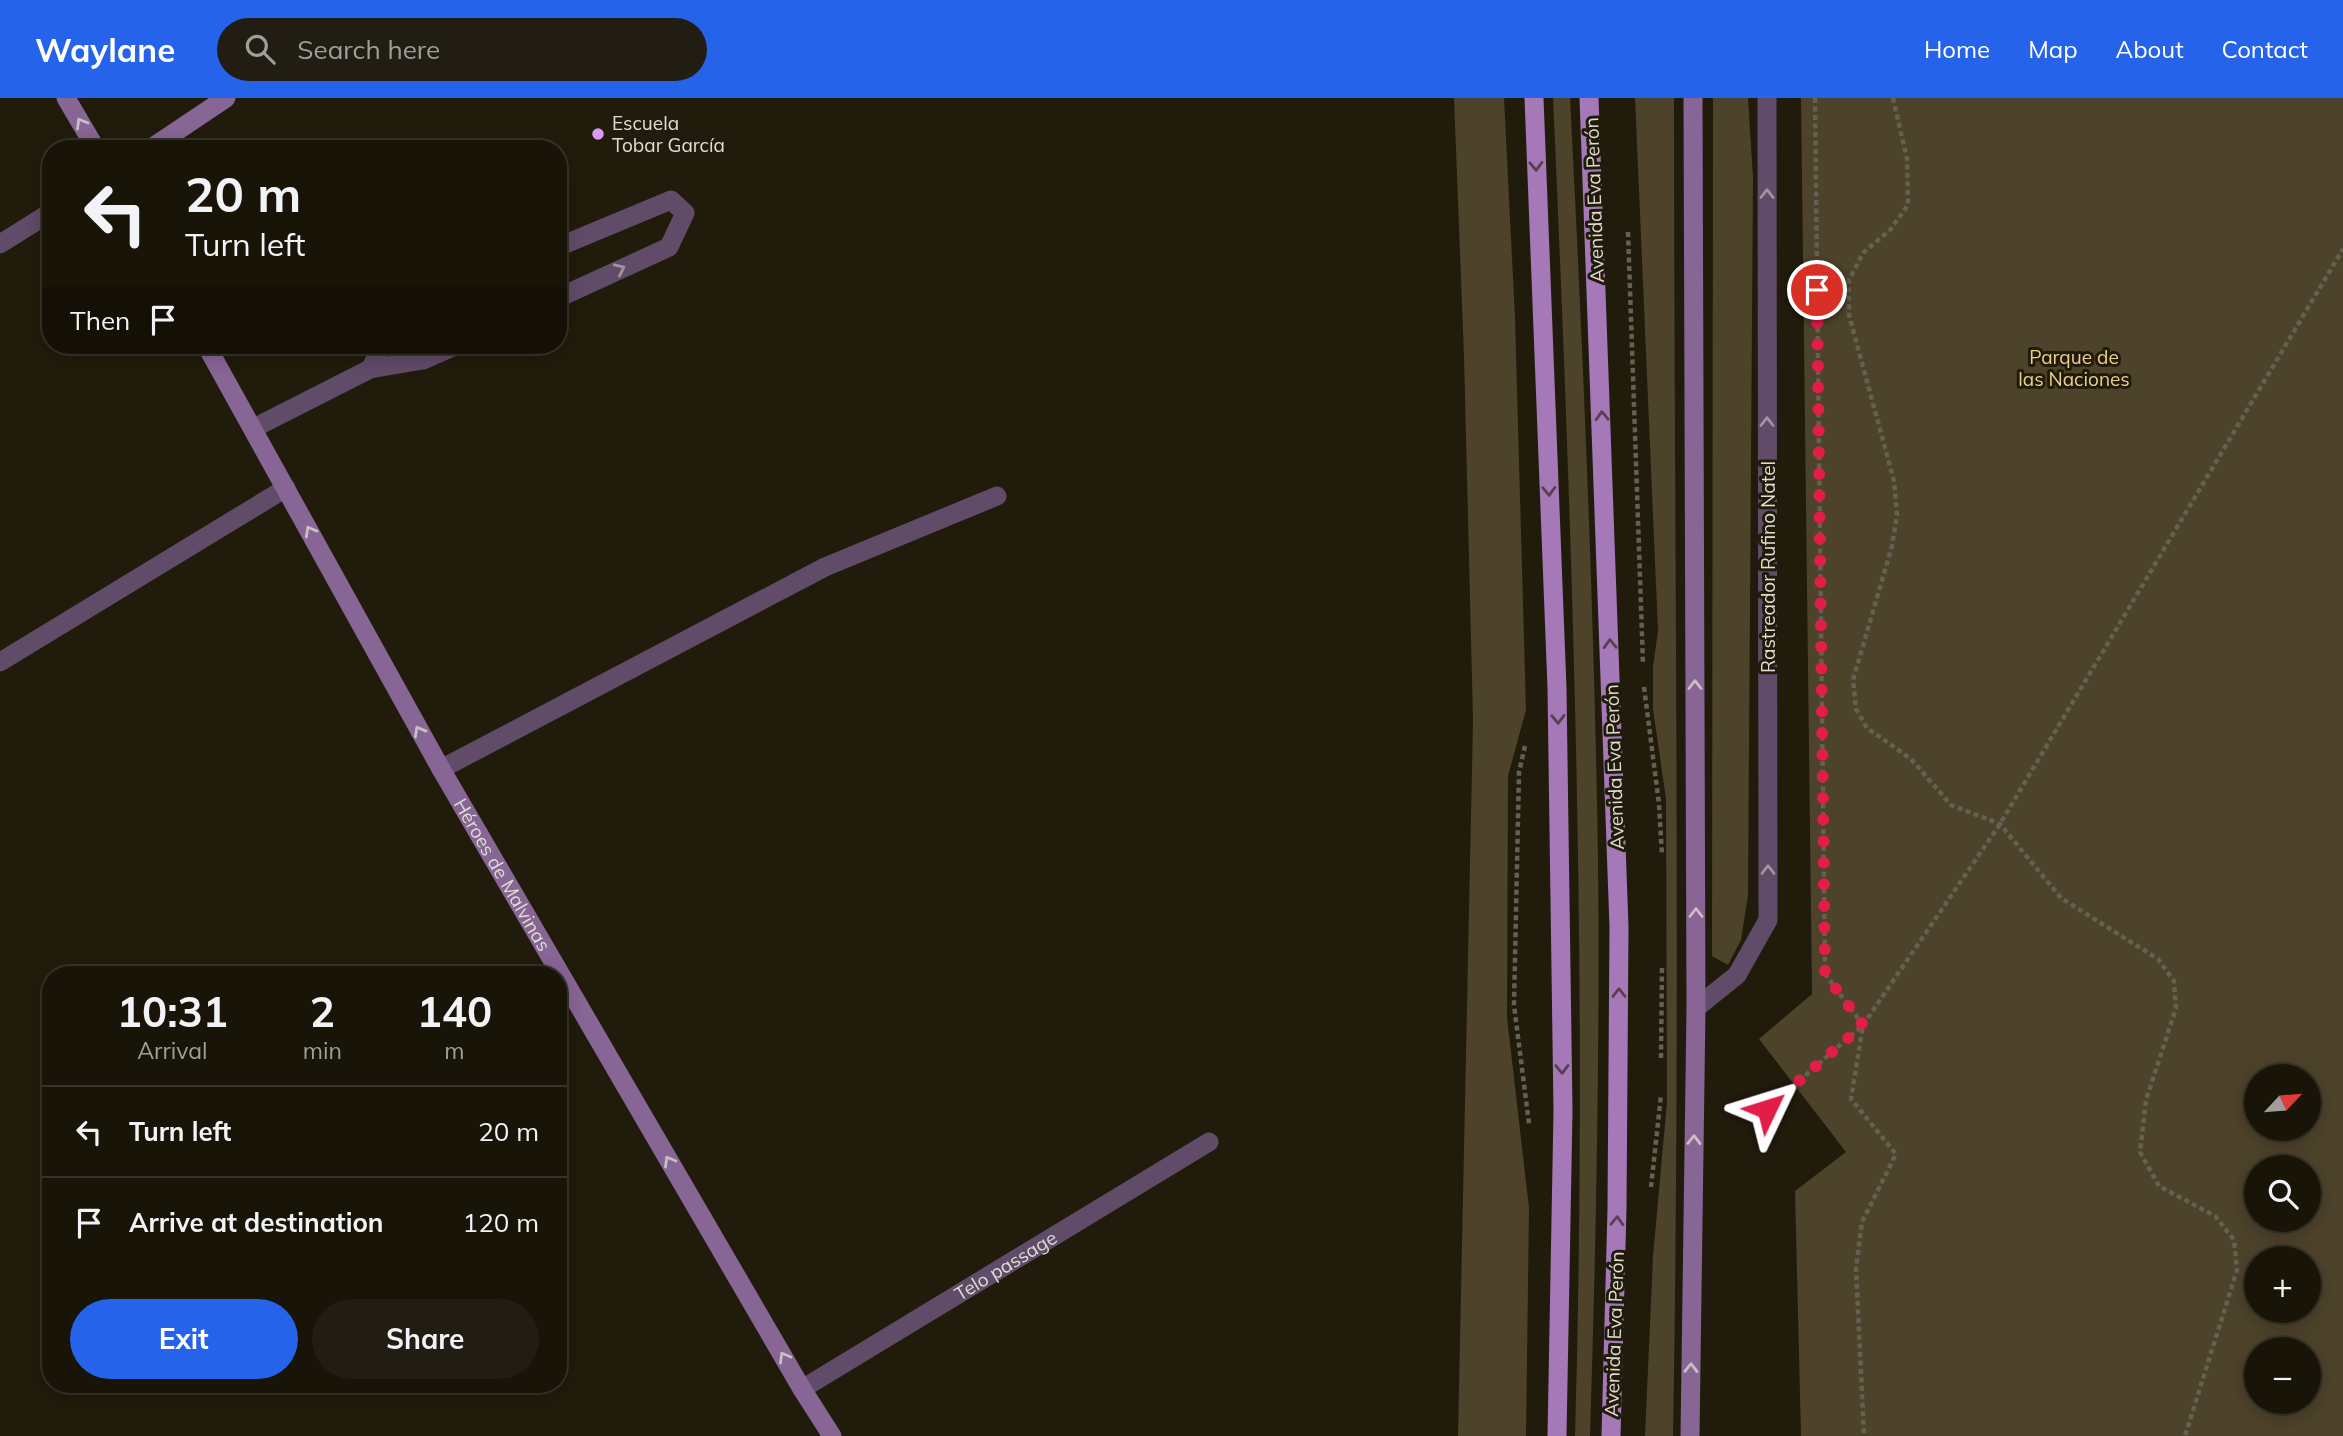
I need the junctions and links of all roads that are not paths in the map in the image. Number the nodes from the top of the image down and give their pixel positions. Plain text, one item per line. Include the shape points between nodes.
1 (66, 98) edge
2 (226, 98) edge
3 (1534, 98) edge
4 (1589, 98) edge
5 (1693, 98) edge
6 (1767, 98) edge
7 (91, 140) edge
8 (163, 140) edge
9 (42, 218) edge
10 (567, 243) edge
11 (0, 244) edge
12 (567, 294) edge
13 (211, 354) edge
14 (378, 354) edge
15 (437, 354) edge
16 (370, 369) junction
17 (254, 428) junction
18 (286, 488) junction
19 (996, 496) dead end
20 (0, 662) edge
21 (440, 769) junction
22 (555, 966) edge
23 (567, 987) edge
24 (1696, 1008) junction
25 (1209, 1142) dead end
26 (802, 1389) junction
27 (832, 1436) edge
28 (1557, 1436) edge
29 (1611, 1436) edge
30 (1690, 1436) edge

7 -> 1 main road
2 - 8 main road
3 -> 28 main road via 1558,688 1563,1111
29 -> 4 main road, Avenida Eva Perón via 1619,927
24 -> 5 main road
24 -> 6 street, Rastreador Rufino Natel via 1737,975 1768,920
9 - 11 street
12 -> 10 street via 669,247 685,213 671,200
13 - 17 main road, Héroes de Malvinas
14 - 16 street
15 - 16 street
16 - 17 street
17 - 18 main road, Héroes de Malvinas
18 - 20 street
21 -> 18 main road, Héroes de Malvinas
19 - 21 street via 825,566
22 -> 21 main road, Héroes de Malvinas
26 -> 23 main road, Héroes de Malvinas
30 -> 24 main road
25 - 26 street, Telo passage
26 - 27 main road, Héroes de Malvinas

